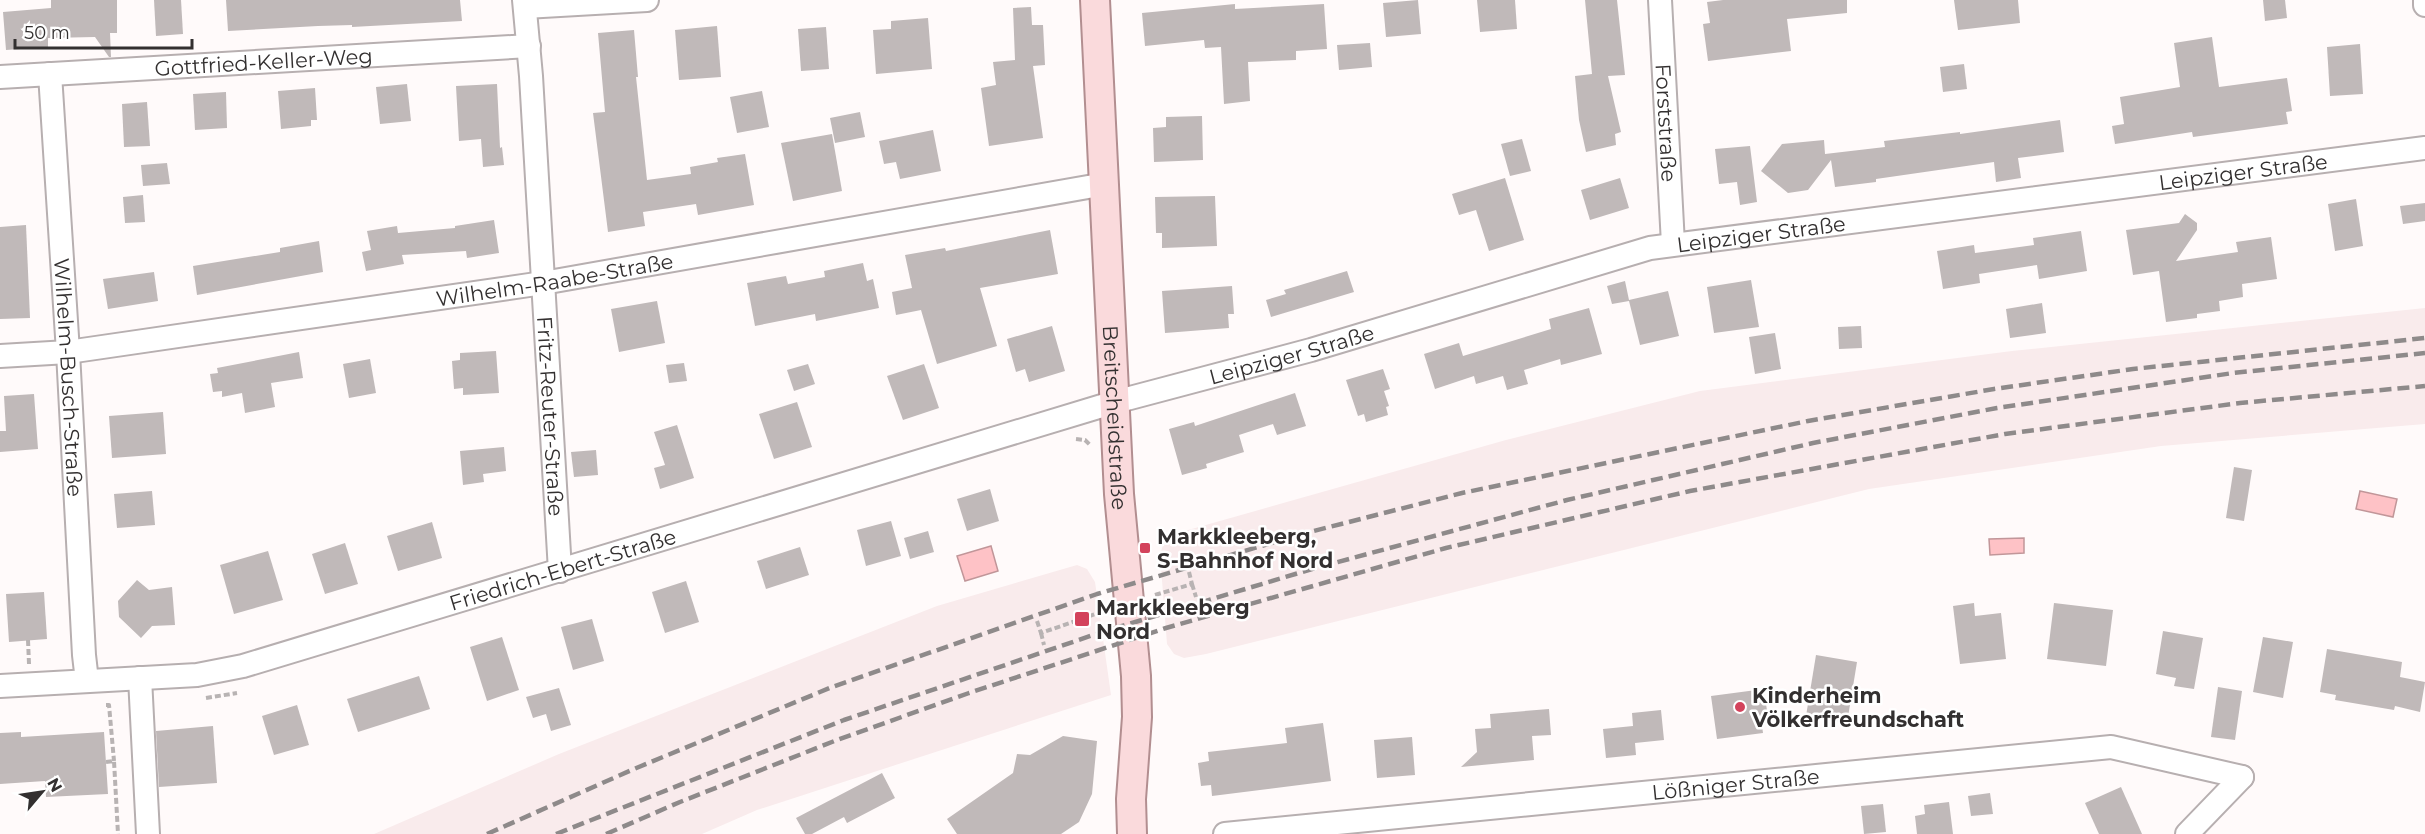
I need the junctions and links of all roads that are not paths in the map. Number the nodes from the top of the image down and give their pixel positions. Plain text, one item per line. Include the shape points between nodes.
1 (647, 0) edge
2 (1095, 0) edge
3 (1660, 0) edge
4 (2425, 0) edge
5 (525, 4) edge
6 (2425, 5) edge
7 (528, 46) junction
8 (50, 74) junction
9 (0, 76) edge
10 (2425, 148) edge
11 (1105, 184) junction
12 (1673, 244) junction
13 (543, 283) junction
14 (68, 352) junction
15 (0, 356) edge
16 (1115, 402) junction
17 (560, 571) junction
18 (132, 679) junction
19 (87, 681) junction
20 (0, 686) edge
21 (131, 786) dead end
22 (148, 834) edge
23 (1132, 834) edge
24 (1225, 834) edge
25 (2187, 834) edge

1 - 5 street
2 - 11 main road, Breitscheidstraße
3 - 12 street, Forststraße
4 - 6 street
5 - 7 street, Fritz-Reuter-Straße
7 - 8 street, Gottfried-Keller-Weg
7 - 13 street, Fritz-Reuter-Straße
8 - 9 street, Gottfried-Keller-Weg
8 - 14 street, Wilhelm-Busch-Straße
10 - 12 street, Leipziger Straße
11 - 13 street, Wilhelm-Raabe-Straße
11 - 16 main road, Breitscheidstraße
12 - 16 street, Leipziger Straße via 1311,350
13 - 14 street, Wilhelm-Raabe-Straße
13 - 17 street, Fritz-Reuter-Straße
14 - 15 street, Wilhelm-Raabe-Straße
14 - 19 street, Wilhelm-Busch-Straße
16 - 17 street, Friedrich-Ebert-Straße
16 - 23 main road, Breitscheidstraße via 1136,687
17 - 18 street, Friedrich-Ebert-Straße via 243,666 197,675
18 - 19 street, Friedrich-Ebert-Straße
18 - 21 street via 117,704
18 - 22 street
19 - 20 street, Friedrich-Ebert-Straße
24 - 25 street, Lößniger Straße via 2111,747 2242,777

